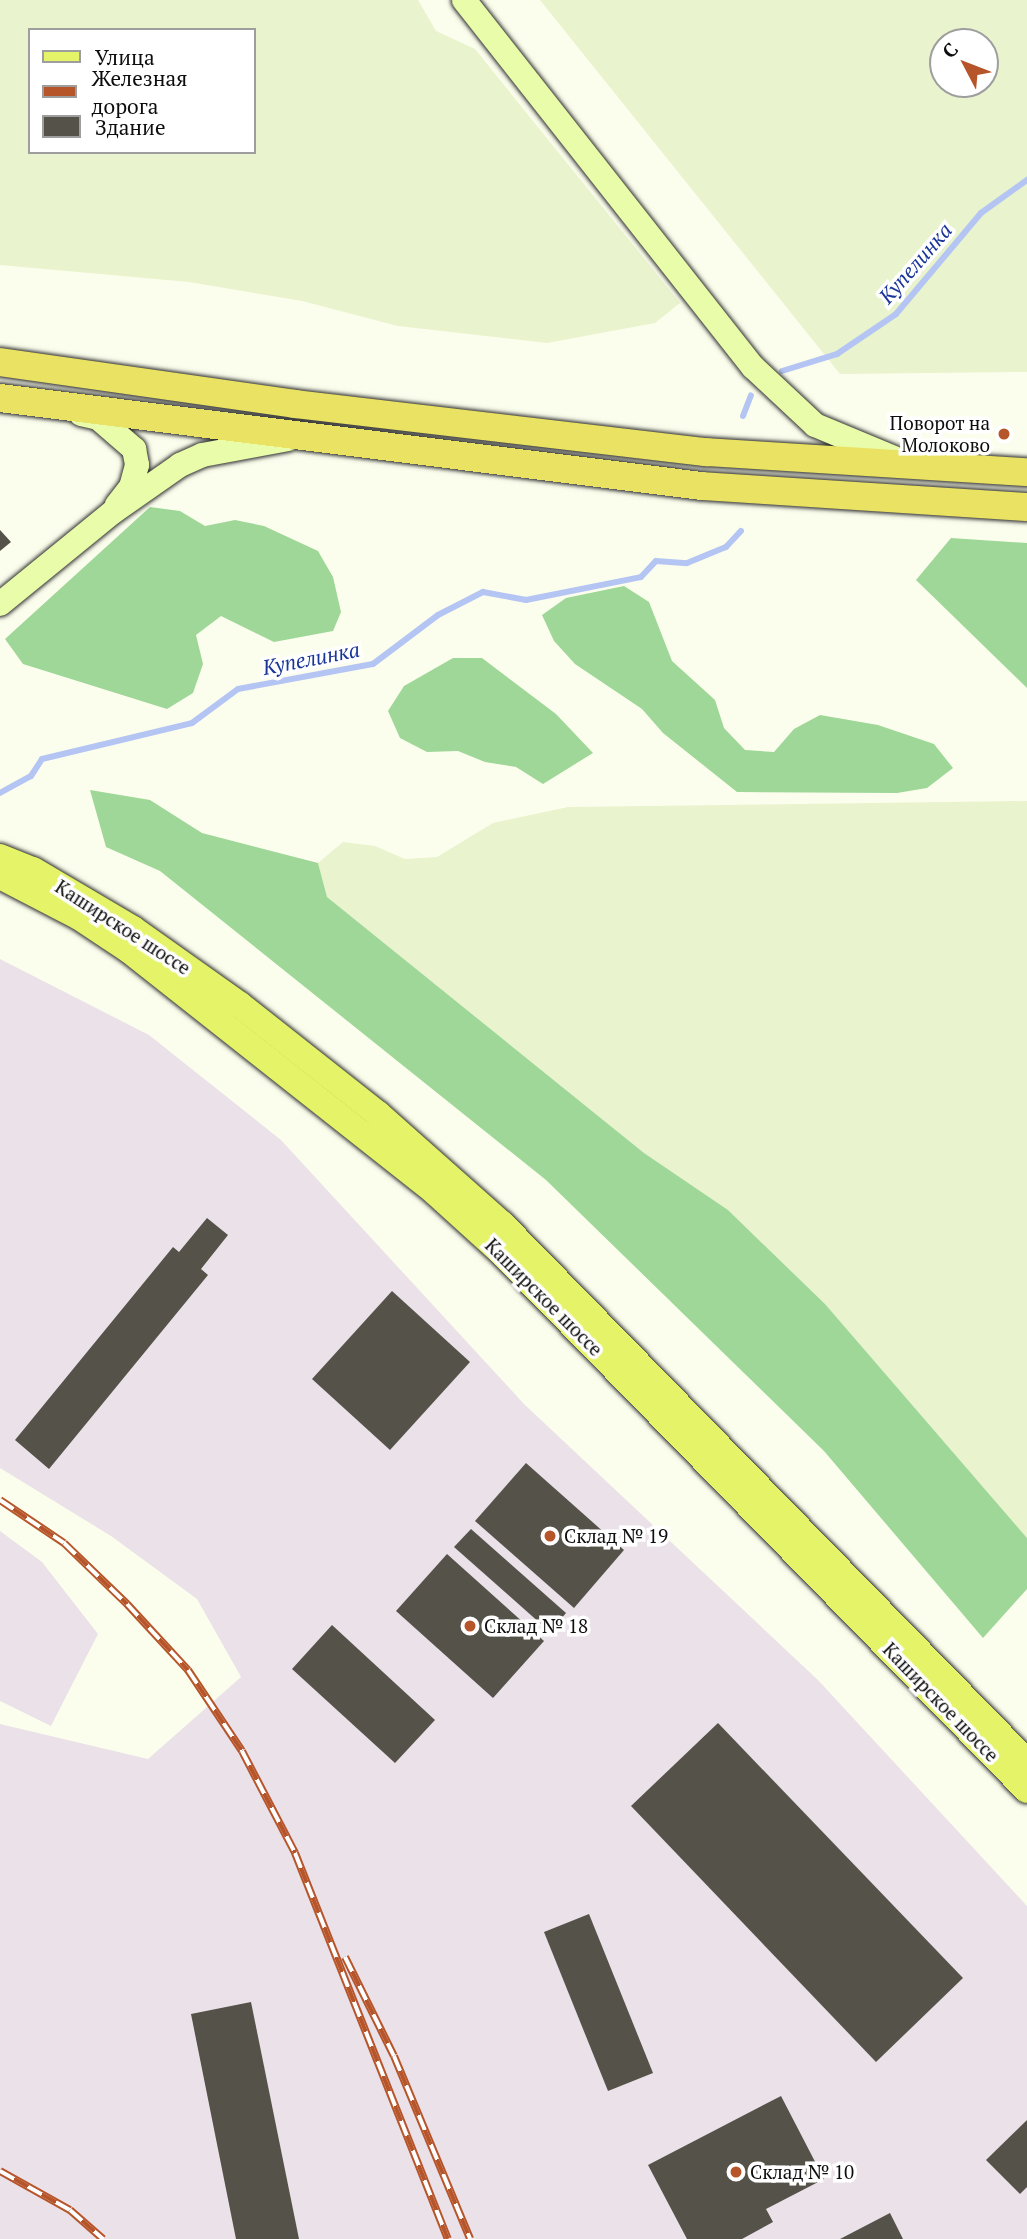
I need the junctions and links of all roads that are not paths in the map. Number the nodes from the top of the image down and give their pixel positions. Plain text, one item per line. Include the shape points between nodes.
1 (464, 0) edge
2 (0, 362) edge
3 (0, 398) edge
4 (52, 406) junction
5 (299, 438) junction
6 (925, 467) junction
7 (1027, 472) edge
8 (1027, 507) edge
9 (113, 512) junction
10 (0, 604) edge
11 (0, 857) edge
12 (0, 876) edge
13 (1027, 1762) edge
14 (1027, 1790) edge

1 - 6 main road via 753,367 791,406 844,441
2 - 6 highway via 295,404 706,452
3 - 4 highway
4 - 5 highway
4 - 9 main road via 98,418 135,449 137,465 131,487
5 - 8 highway via 702,486
5 - 9 main road via 202,455
6 - 7 highway
9 - 10 main road
11 - 13 main road, Каширское шоссе via 33,870 133,929 240,1005 378,1114 502,1224
12 - 14 main road, Каширское шоссе via 79,917 129,950 435,1192 499,1250

